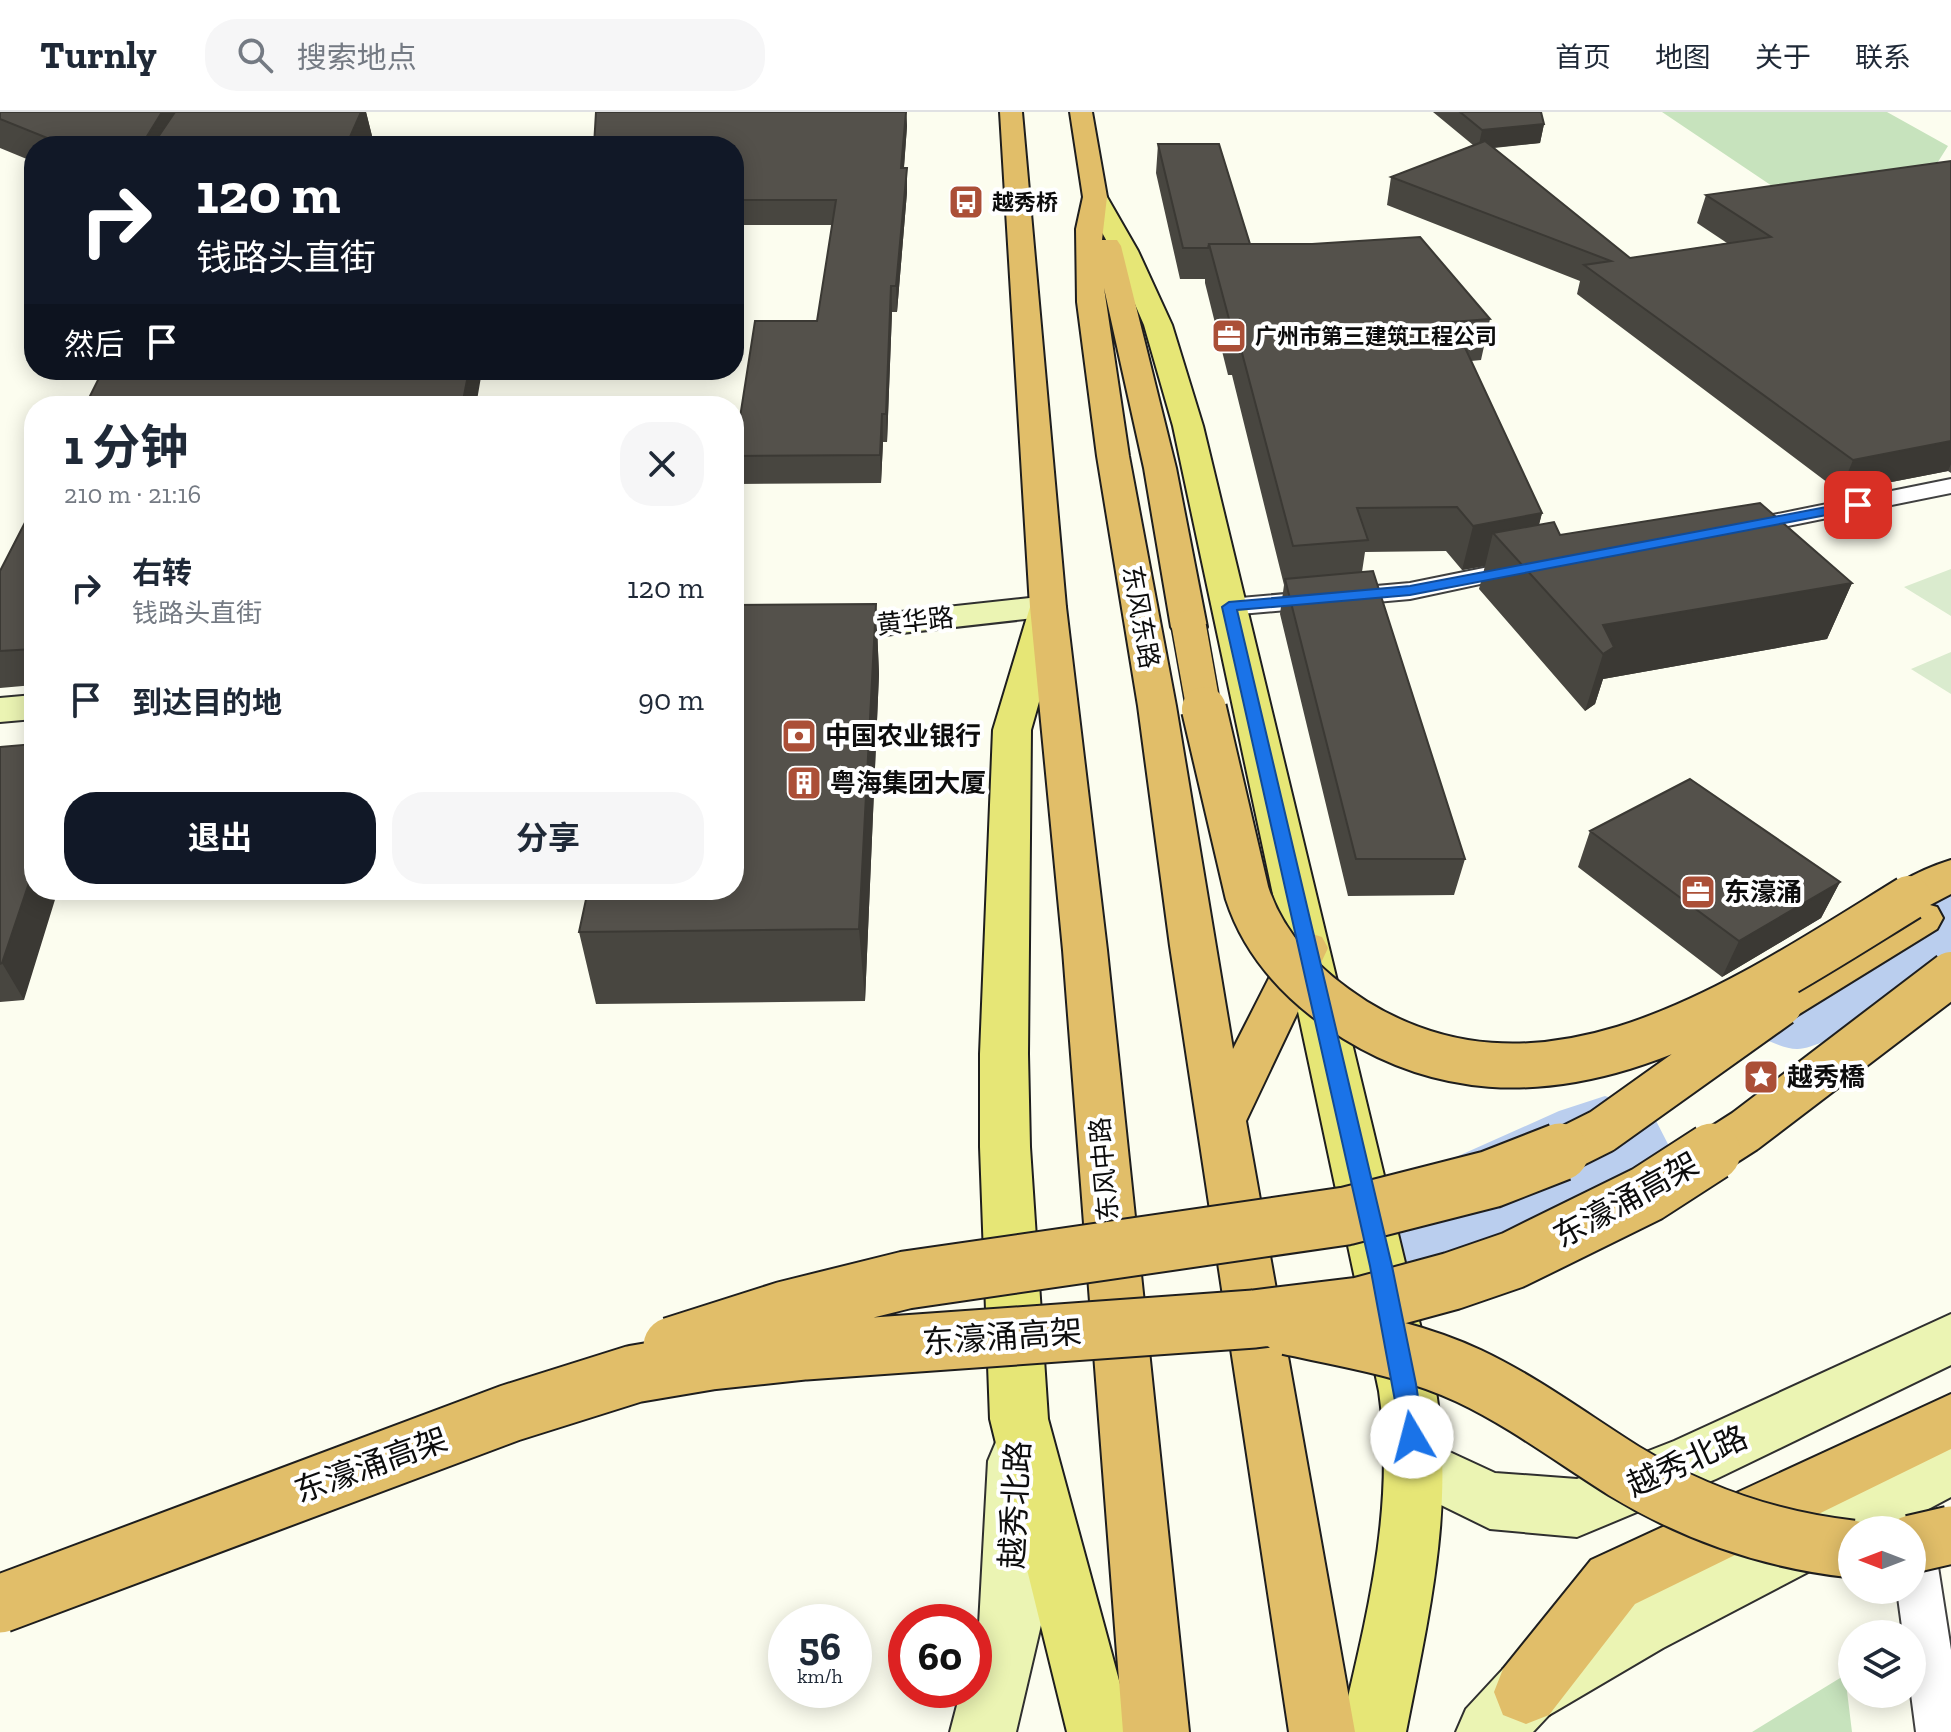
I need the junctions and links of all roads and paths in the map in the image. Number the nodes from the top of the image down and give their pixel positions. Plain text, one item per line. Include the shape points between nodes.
1 (1011, 112) edge
2 (1081, 112) edge
3 (1095, 197) junction
4 (1951, 486) edge
5 (1719, 533) edge
6 (1541, 565) edge
7 (1048, 607) junction
8 (1229, 607) junction
9 (744, 640) edge
10 (24, 708) edge
11 (0, 710) edge
12 (1951, 875) edge
13 (1930, 899) edge
14 (1306, 948) junction
15 (1951, 974) edge
16 (1221, 1121) junction
17 (1254, 1319) junction
18 (1951, 1338) edge
19 (1019, 1419) junction
20 (1415, 1463) junction
21 (1920, 1491) edge
22 (1951, 1535) edge
23 (1838, 1547) edge
24 (0, 1595) edge
25 (0, 1604) edge
26 (1508, 1712) edge
27 (983, 1732) edge
28 (1100, 1732) edge
29 (1156, 1732) edge
30 (1322, 1732) edge
31 (1373, 1732) edge
32 (1940, 1732) edge

1 - 7 highway
2 - 3 highway, 东风东路
3 - 8 main road via 1158,325 1188,426
3 - 13 highway, bridge via 1160,468 1245,885 1260,927 1293,970 1336,1010 1401,1045 1462,1065 1515,1070 1566,1065 1700,1022
3 - 16 highway, 东风东路 via 1089,229 1091,302
4 - 5 lane
6 - 8 lane via 1410,591
7 - 9 main road, 黄华路
7 - 19 main road via 1012,730 1008,815 1005,1147
7 - 29 highway, 东风中路 via 1085,950
8 - 14 main road
10 - 11 main road
12 - 13 highway
13 - 24 highway, 东濠涌高架, bridge via 1602,1131 1491,1179 1346,1216 906,1280 785,1310 621,1363
14 - 16 highway
14 - 20 main road via 1381,1266
15 - 17 highway, 东濠涌高架, bridge via 1745,1131 1592,1223 1513,1260 1410,1294
16 - 30 highway
17 - 23 highway, bridge via 1431,1360 1524,1406 1676,1500 1742,1527
17 - 25 highway, 东濠涌高架, bridge via 805,1351 634,1374 510,1413
18 - 20 main road, 越秀北路 via 1695,1460 1577,1508 1490,1501
19 - 27 main road, 越秀北路 via 1010,1625
19 - 28 main road
20 - 31 main road via 1413,1522
21 - 22 highway, bridge
21 - 26 main road via 1641,1626
21 - 32 lane

